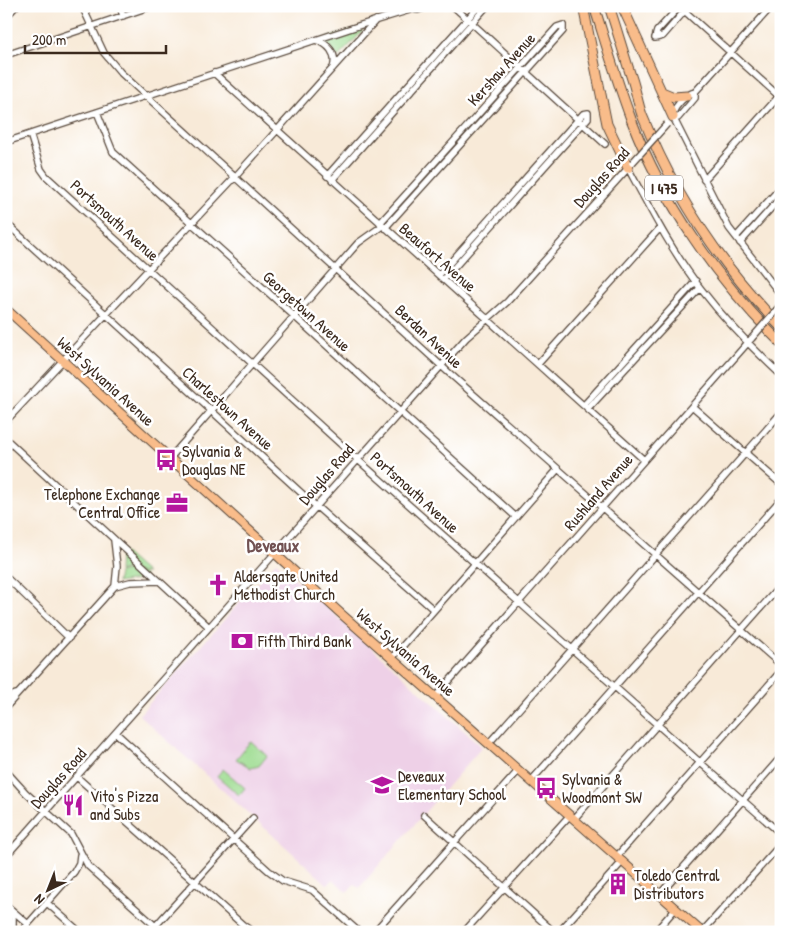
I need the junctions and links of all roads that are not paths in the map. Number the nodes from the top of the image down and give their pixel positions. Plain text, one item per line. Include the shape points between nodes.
1 (82, 6) edge
2 (120, 6) edge
3 (152, 6) edge
4 (430, 6) edge
5 (453, 6) edge
6 (479, 6) edge
7 (487, 6) edge
8 (583, 6) edge
9 (594, 6) edge
10 (609, 6) edge
11 (622, 6) edge
12 (772, 6) edge
13 (14, 7) edge
14 (414, 7) edge
15 (682, 7) edge
16 (123, 16) junction
17 (6, 17) edge
18 (376, 20) junction
19 (470, 21) junction
20 (91, 26) junction
21 (315, 40) junction
22 (731, 53) junction
23 (6, 55) edge
24 (524, 70) junction
25 (330, 72) junction
26 (214, 73) junction
27 (133, 85) junction
28 (662, 92) junction
29 (691, 94) junction
30 (146, 96) junction
31 (780, 96) edge
32 (131, 101) junction
33 (97, 112) junction
34 (578, 119) junction
35 (670, 121) junction
36 (583, 124) junction
37 (278, 131) junction
38 (30, 134) junction
39 (6, 142) edge
40 (605, 144) dead end
41 (630, 166) junction
42 (235, 177) junction
43 (330, 178) junction
44 (704, 180) junction
45 (781, 187) edge
46 (781, 197) edge
47 (6, 223) edge
48 (191, 224) junction
49 (382, 226) junction
50 (660, 228) junction
51 (736, 237) junction
52 (740, 243) junction
53 (148, 269) junction
54 (336, 269) junction
55 (442, 277) junction
56 (696, 282) junction
57 (700, 288) junction
58 (781, 295) edge
59 (780, 306) edge
60 (6, 309) edge
61 (106, 314) junction
62 (294, 317) junction
63 (488, 319) junction
64 (781, 327) edge
65 (781, 343) edge
66 (747, 344) junction
67 (62, 360) junction
68 (253, 364) junction
69 (538, 364) junction
70 (442, 365) junction
71 (781, 376) edge
72 (692, 406) junction
73 (586, 407) junction
74 (211, 410) junction
75 (399, 413) junction
76 (781, 413) edge
77 (6, 421) edge
78 (6, 440) edge
79 (745, 453) junction
80 (170, 458) junction
81 (357, 459) junction
82 (644, 460) junction
83 (558, 469) junction
84 (781, 484) edge
85 (781, 499) edge
86 (316, 506) junction
87 (603, 507) junction
88 (516, 517) junction
89 (114, 540) junction
90 (275, 553) junction
91 (655, 554) junction
92 (475, 564) junction
93 (6, 577) edge
94 (159, 581) junction
95 (781, 585) edge
96 (115, 586) junction
97 (698, 593) junction
98 (519, 602) junction
99 (434, 610) junction
100 (209, 627) junction
101 (740, 631) junction
102 (69, 638) junction
103 (572, 649) junction
104 (392, 658) junction
105 (781, 665) edge
106 (781, 672) edge
107 (615, 687) junction
108 (23, 688) junction
109 (436, 696) junction
110 (6, 698) edge
111 (6, 707) edge
112 (657, 725) junction
113 (116, 733) junction
114 (489, 743) junction
115 (781, 757) edge
116 (700, 763) junction
117 (519, 770) junction
118 (6, 771) edge
119 (77, 777) junction
120 (532, 781) junction
121 (743, 800) junction
122 (46, 811) junction
123 (424, 816) dead end
124 (572, 817) junction
125 (252, 818) dead end
126 (781, 834) edge
127 (234, 839) junction
128 (454, 842) junction
129 (781, 844) edge
130 (80, 854) junction
131 (6, 856) edge
132 (620, 859) junction
133 (194, 882) junction
134 (504, 887) junction
135 (660, 894) junction
136 (47, 903) junction
137 (8, 907) edge
138 (676, 908) junction
139 (28, 924) junction
140 (156, 925) junction
141 (12, 932) edge
142 (21, 932) edge
143 (80, 932) edge
144 (150, 932) edge
145 (162, 932) edge
146 (253, 932) edge
147 (359, 932) edge
148 (374, 932) edge
149 (464, 932) edge
150 (554, 932) edge
151 (559, 932) edge
152 (654, 932) edge
153 (702, 932) edge

1 - 20 street, Berdan Avenue
2 - 16 street
3 - 16 street
4 - 14 street via 418,10
5 - 19 street
6 - 19 street
7 - 19 street
8 - 41 highway via 608,124
9 - 65 highway, I 475 via 631,120 670,200 726,283
10 - 64 highway, I 475 via 642,114 684,199 708,241
11 - 28 highway
12 - 22 street, Douglas Road
13 - 17 street
14 - 18 street
15 - 15 street via 657,31 656,38 663,36
15 - 22 street
16 - 20 street
18 - 21 street
18 - 25 street
19 - 24 street
19 - 43 street
20 - 23 street
20 - 27 street, Berdan Avenue via 104,53
21 - 25 street via 332,51 334,60
21 - 26 street
22 - 29 street, Douglas Road
22 - 31 street
24 - 24 street, Kershaw Avenue via 563,31 563,25 557,27
24 - 34 street
24 - 49 street, Kershaw Avenue
25 - 37 street
26 - 30 street
26 - 37 street, Beaufort Avenue
27 - 30 street, Berdan Avenue
27 - 32 street via 135,91
28 - 29 highway via 674,97
28 - 35 highway
29 - 35 street, Douglas Road via 674,110
29 - 35 street, Douglas Road via 695,98 678,118
30 - 32 street
30 - 42 street, Berdan Avenue
31 - 44 street
32 - 33 street
33 - 38 street
33 - 48 street, Georgetown Avenue via 111,150
34 - 36 street
34 - 36 street via 588,114
34 - 55 street
35 - 41 street, Douglas Road, bridge
35 - 44 street
36 - 40 street
36 - 55 street
37 - 42 street
37 - 43 street, Beaufort Avenue
38 - 39 street
38 - 53 street, Portsmouth Avenue via 46,176
41 - 50 street
41 - 63 street, Douglas Road via 512,297
42 - 48 street
42 - 54 street, Berdan Avenue
43 - 49 street, Beaufort Avenue
44 - 51 street
45 - 51 street
46 - 52 street
47 - 61 street, Charlestown Avenue
48 - 53 street
48 - 62 street, Georgetown Avenue
49 - 54 street, Kershaw Avenue via 365,236
49 - 55 street, Beaufort Avenue
50 - 56 street
50 - 69 street
51 - 52 street
52 - 58 street
53 - 61 street
53 - 68 street, Portsmouth Avenue
54 - 62 street, Kershaw Avenue
54 - 70 street, Berdan Avenue
55 - 63 street, Beaufort Avenue
56 - 57 street
56 - 73 street
57 - 66 street
57 - 73 street
59 - 66 street, Rushland Avenue, bridge
60 - 67 main road, West Sylvania Avenue
61 - 67 street
61 - 74 street, Charlestown Avenue
62 - 68 street, Kershaw Avenue
62 - 75 street, Georgetown Avenue
63 - 69 street, Beaufort Avenue
63 - 70 street, Douglas Road
66 - 71 street
66 - 72 street, Rushland Avenue
67 - 77 street
67 - 80 main road, West Sylvania Avenue
68 - 74 street, Kershaw Avenue
68 - 81 street, Portsmouth Avenue
69 - 73 street, Beaufort Avenue
70 - 75 street, Douglas Road
70 - 83 street, Berdan Avenue
72 - 79 street
72 - 82 street, Rushland Avenue
73 - 82 street, Beaufort Avenue
74 - 80 street, Kershaw Avenue
74 - 86 street, Charlestown Avenue
75 - 81 street, Douglas Road
75 - 88 street, Georgetown Avenue
76 - 79 street
78 - 89 street
79 - 84 street
79 - 91 street
80 - 90 main road, West Sylvania Avenue
81 - 86 street, Douglas Road
81 - 92 street, Portsmouth Avenue
82 - 87 street, Rushland Avenue
83 - 87 street, Berdan Avenue
83 - 88 street
85 - 97 street
86 - 90 street, Douglas Road
86 - 99 street, Charlestown Avenue
87 - 91 street, Berdan Avenue
87 - 98 street, Rushland Avenue
88 - 92 street
89 - 94 street
89 - 96 street
90 - 100 street, Douglas Road
90 - 104 main road, West Sylvania Avenue
91 - 97 street, Berdan Avenue
91 - 103 street
92 - 98 street, Portsmouth Avenue
92 - 99 street
93 - 102 street
94 - 96 street
94 - 100 street
95 - 101 street
96 - 102 street
97 - 101 street, Berdan Avenue
97 - 107 street
98 - 103 street, Portsmouth Avenue
98 - 109 street, Rushland Avenue
99 - 104 street
100 - 113 street, Douglas Road
101 - 105 street, Berdan Avenue
101 - 112 street
102 - 108 street
103 - 107 street, Portsmouth Avenue
103 - 114 street
104 - 109 main road, West Sylvania Avenue
106 - 116 street
107 - 112 street, Portsmouth Avenue
107 - 120 street
108 - 110 street
108 - 111 street
109 - 114 main road, West Sylvania Avenue
112 - 116 street, Portsmouth Avenue
112 - 124 street
113 - 119 street, Douglas Road
113 - 127 street
114 - 117 main road, West Sylvania Avenue
115 - 121 street
116 - 121 street, Portsmouth Avenue
116 - 132 street
117 - 120 main road, West Sylvania Avenue
117 - 128 street
118 - 122 street
119 - 122 street, Douglas Road
119 - 133 street
120 - 124 main road, West Sylvania Avenue
121 - 126 street, Portsmouth Avenue
121 - 135 street
122 - 130 street via 71,834
122 - 131 street, Douglas Road
123 - 128 street
124 - 132 main road, West Sylvania Avenue
124 - 134 street
125 - 127 street
127 - 133 street
127 - 147 street via 284,881 312,890
128 - 134 street
128 - 148 street
129 - 153 street
130 - 136 street via 76,870
130 - 140 street via 88,866
132 - 135 main road, West Sylvania Avenue
132 - 151 street
133 - 140 street
133 - 146 street
134 - 149 street
134 - 150 street
135 - 138 main road, West Sylvania Avenue
136 - 139 street
136 - 143 street
137 - 139 street
137 - 141 street via 13,918
138 - 152 street
138 - 153 main road, West Sylvania Avenue
139 - 142 street
140 - 144 street
140 - 145 street

